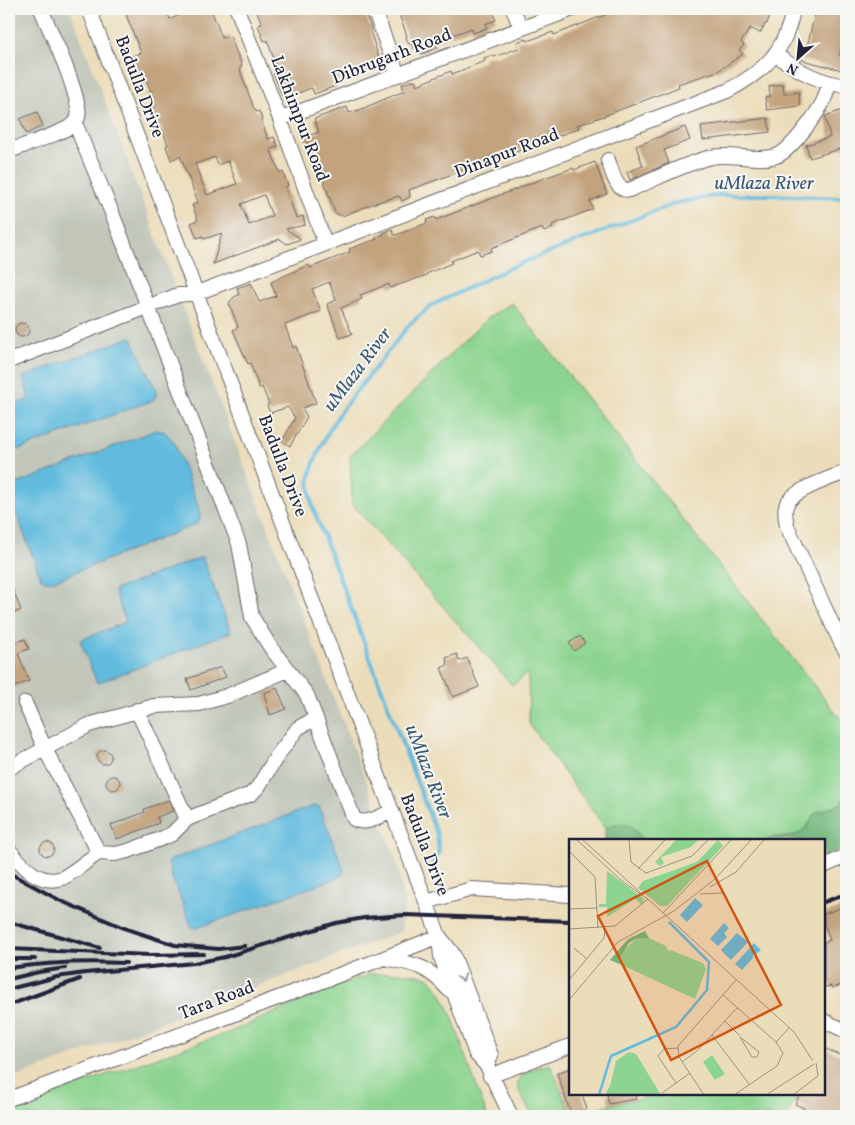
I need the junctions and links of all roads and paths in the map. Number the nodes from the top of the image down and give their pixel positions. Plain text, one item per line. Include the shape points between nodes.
1 (41, 9) edge
2 (89, 9) edge
3 (237, 9) edge
4 (374, 9) edge
5 (513, 9) edge
6 (573, 9) edge
7 (793, 9) edge
8 (521, 28) junction
9 (775, 54) junction
10 (398, 75) junction
11 (829, 84) junction
12 (846, 86) edge
13 (280, 119) junction
14 (75, 123) junction
15 (9, 151) edge
16 (608, 160) dead end
17 (325, 243) junction
18 (196, 293) junction
19 (146, 306) junction
20 (9, 361) edge
21 (846, 472) edge
22 (846, 651) edge
23 (288, 670) junction
24 (24, 703) dead end
25 (137, 710) junction
26 (316, 718) junction
27 (45, 749) junction
28 (9, 768) edge
29 (392, 811) junction
30 (187, 819) junction
31 (9, 850) edge
32 (99, 853) junction
33 (846, 856) edge
34 (825, 866) edge
35 (569, 894) edge
36 (426, 902) junction
37 (439, 936) junction
38 (384, 958) junction
39 (453, 994) junction
40 (825, 1022) edge
41 (846, 1029) edge
42 (569, 1046) edge
43 (489, 1071) junction
44 (9, 1099) edge
45 (510, 1115) edge

1 - 14 street via 79,108
2 - 18 street, Badulla Drive
3 - 13 street, Lakhimpur Road
4 - 10 street
5 - 8 street
6 - 8 street, Dibrugarh Road
7 - 9 street, Dinapur Road via 786,37
8 - 10 street, Dibrugarh Road
9 - 11 street via 795,69
9 - 17 street, Dinapur Road via 750,79 727,91
10 - 13 street, Dibrugarh Road
11 - 12 street
11 - 16 street via 822,104 808,123 788,149 775,156 708,158 624,191 619,188
13 - 17 street, Lakhimpur Road
14 - 15 street
14 - 19 street
17 - 18 street, Dinapur Road
18 - 19 street, Dinapur Road via 178,295
18 - 29 street, Badulla Drive
19 - 20 street, Dinapur Road
19 - 23 street via 234,531 252,618
21 - 22 street via 791,498 785,514 787,526
23 - 25 street via 209,701
23 - 26 street via 306,695
24 - 27 street
25 - 27 street via 89,726
25 - 30 street
26 - 29 street via 354,819 367,821
26 - 30 street via 298,728 251,794
27 - 28 street
27 - 32 street
29 - 36 street, Badulla Drive
30 - 32 street via 164,838 128,851
31 - 32 street via 35,876 49,879 62,878
33 - 34 street
35 - 36 street via 472,889
36 - 37 street, Badulla Drive
37 - 38 street, Tara Road
37 - 39 street via 440,957
37 -> 43 street via 453,954 490,1055
38 - 39 street via 419,965 430,971
38 - 44 street, Tara Road
39 - 43 street via 476,1054
40 - 41 street
42 - 43 street
43 - 45 street

